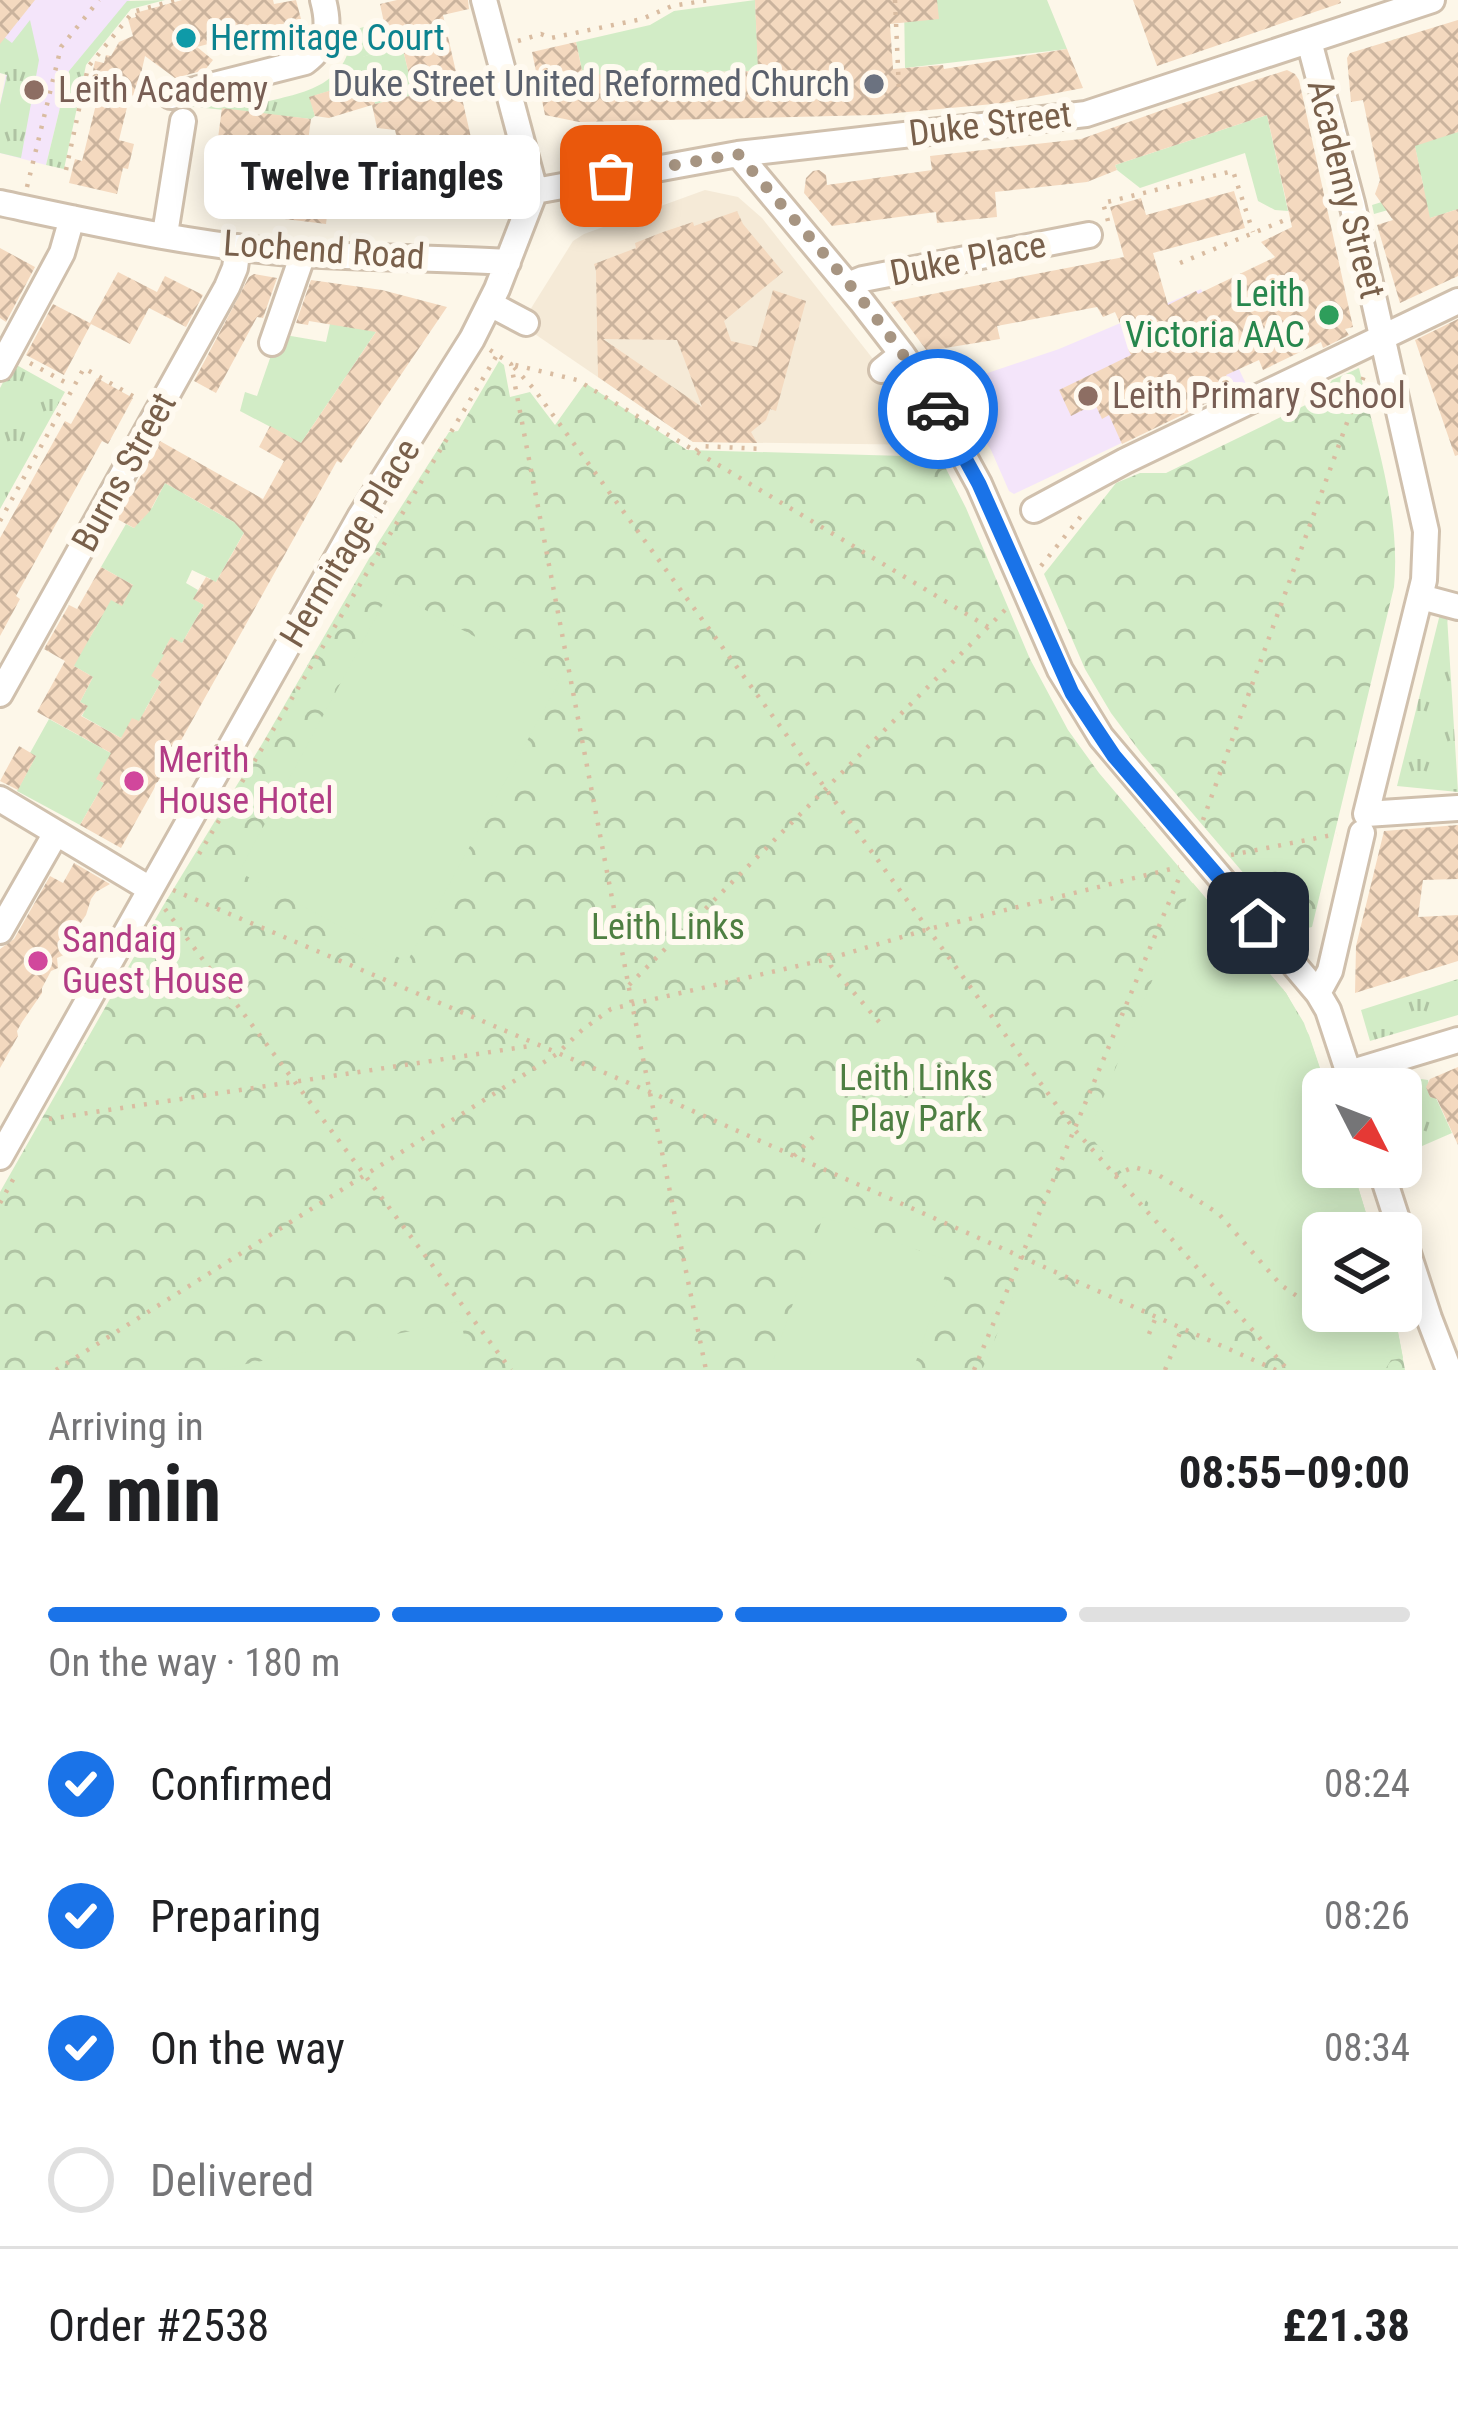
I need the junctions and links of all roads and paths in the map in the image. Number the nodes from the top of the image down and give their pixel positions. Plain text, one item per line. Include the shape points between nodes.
1 (99, 0) edge
2 (176, 0) edge
3 (323, 0) edge
4 (484, 0) edge
5 (710, 0) edge
6 (895, 0) edge
7 (1432, 0) edge
8 (1309, 41) junction
9 (496, 47) junction
10 (899, 91) dead end
11 (171, 96) dead end
12 (182, 121) dead end
13 (738, 154) junction
14 (66, 170) dead end
15 (535, 191) junction
16 (11, 205) edge
17 (72, 218) junction
18 (1290, 218) dead end
19 (1253, 232) junction
20 (165, 234) junction
21 (1090, 236) joint
22 (238, 247) junction
23 (303, 254) junction
24 (508, 262) junction
25 (1180, 263) dead end
26 (848, 286) junction
27 (1458, 301) edge
28 (490, 304) junction
29 (526, 323) dead end
30 (1380, 338) junction
31 (472, 339) junction
32 (272, 343) dead end
33 (497, 355) junction
34 (4, 360) edge
35 (511, 364) junction
36 (74, 387) junction
37 (159, 410) junction
38 (763, 448) dead end
39 (696, 451) junction
40 (1096, 497) dead end
41 (1034, 510) dead end
42 (0, 521) edge
43 (1024, 587) junction
44 (1420, 596) junction
45 (1458, 607) edge
46 (988, 627) junction
47 (0, 694) edge
48 (826, 788) junction
49 (0, 800) edge
50 (1458, 808) edge
51 (1199, 830) dead end
52 (56, 832) junction
53 (1362, 833) joint
54 (1224, 856) dead end
55 (189, 871) dead end
56 (150, 889) junction
57 (3, 919) edge
58 (929, 929) junction
59 (828, 956) junction
60 (629, 986) junction
61 (1318, 993) junction
62 (632, 1004) junction
63 (880, 1023) dead end
64 (1458, 1040) edge
65 (536, 1045) junction
66 (557, 1054) junction
67 (1348, 1068) edge
68 (1386, 1068) edge
69 (293, 1081) junction
70 (650, 1092) junction
71 (57, 1100) dead end
72 (36, 1114) junction
73 (1074, 1129) junction
74 (818, 1132) dead end
75 (8, 1150) edge
76 (794, 1156) junction
77 (1114, 1175) junction
78 (365, 1176) junction
79 (1387, 1188) edge
80 (0, 1203) edge
81 (1022, 1256) junction
82 (1302, 1297) edge
83 (1156, 1316) junction
84 (1182, 1328) junction
85 (1149, 1334) dead end
86 (56, 1370) edge
87 (511, 1370) edge
88 (706, 1370) edge
89 (974, 1370) edge
90 (1165, 1370) edge
91 (1276, 1370) edge
92 (1288, 1370) edge
93 (1445, 1370) edge

1 - 16 path via 61,47
2 - 14 path via 133,12 88,67
3 - 11 street via 325,38 305,62
4 - 9 street
5 - 9 path
6 - 10 path
7 - 8 street, Duke Street
8 - 13 street, Duke Street via 1086,114
8 - 30 street, Academy Street
9 - 15 street
12 - 20 street
13 - 15 street, Duke Street
13 - 26 street
15 - 24 street, Hermitage Place
16 - 17 street, Lochend Road
17 - 20 street, Lochend Road
17 - 34 street via 62,253
18 - 19 path
19 - 21 path via 1233,171 1103,203 1111,231
19 - 25 path
20 - 22 street, Lochend Road
21 - 26 street, Duke Place
22 - 23 street, Lochend Road
22 - 37 street, Burns Street via 231,279
23 - 24 street, Lochend Road
23 - 32 street
24 - 28 street, Hermitage Place
26 - 43 street via 892,362 931,396
27 - 30 street
28 - 29 street
28 - 31 street, Hermitage Place
30 - 41 street
30 - 44 street, Academy Street via 1424,519
30 - 51 path
31 - 33 path
31 - 56 street, Hermitage Place via 366,506
33 - 35 path
33 - 55 path
34 - 36 path
35 - 39 path via 577,380
35 - 48 path
35 - 60 path
36 - 37 path via 84,368
36 - 42 path
37 - 47 street, Burns Street
38 - 39 path
39 - 46 path
40 - 43 path
43 - 46 path
43 - 61 street via 1066,681 1114,756
44 - 45 street
44 - 50 street, Academy Street via 1366,814
46 - 48 path
48 - 58 path
48 - 60 path
49 - 52 street
52 - 56 street
52 - 57 street
53 - 54 path
53 - 61 street
56 - 65 path via 177,891
56 - 69 path
56 - 72 street, Hermitage Place
58 - 59 path
58 - 73 path
58 - 73 path via 1184,865
59 - 62 path
59 - 63 path
60 - 62 path
61 - 67 street
62 - 66 path via 593,1021
62 - 70 path
64 - 68 street
65 - 66 path
65 - 69 path
66 - 70 path
66 - 78 path
69 - 72 path
69 - 78 path
70 - 76 path
70 - 88 path
71 - 72 path
72 - 75 street, Hermitage Place
73 - 77 path
73 - 81 path
74 - 76 path
75 - 80 path
76 - 81 path
77 - 82 path via 1134,1167 1156,1174 1219,1214 1281,1285
77 - 92 path
78 - 86 path
78 - 87 path
79 - 93 street
81 - 83 path
81 - 89 path
83 - 84 path
83 - 85 path
84 - 90 path
84 - 91 path

